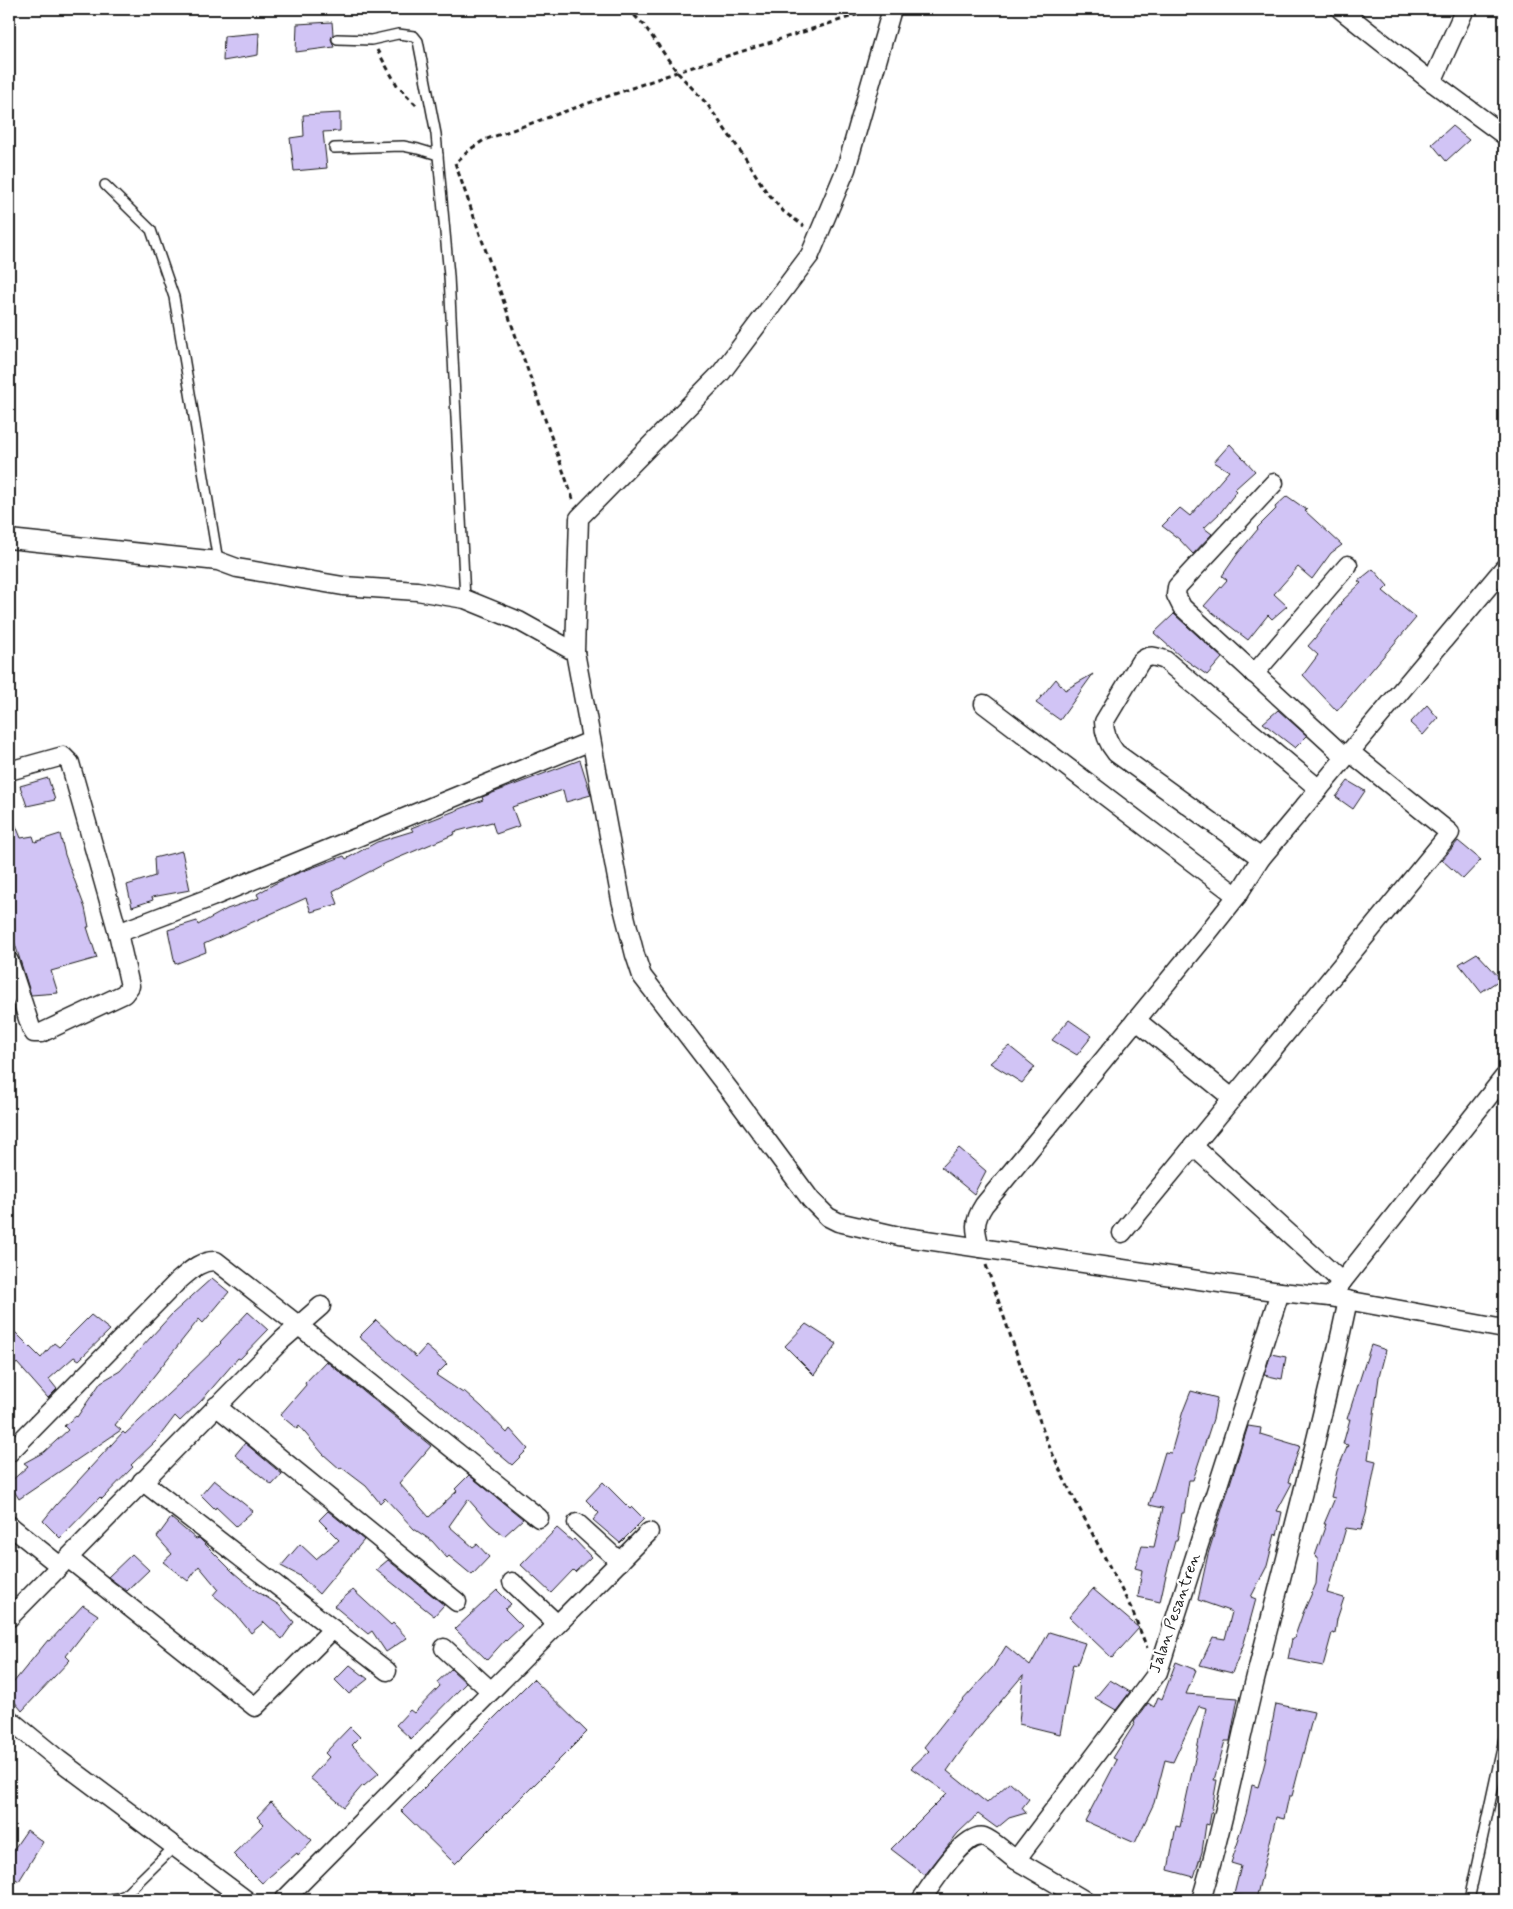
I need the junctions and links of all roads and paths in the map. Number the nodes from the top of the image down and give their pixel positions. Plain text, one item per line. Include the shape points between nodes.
1 (628, 9) edge
2 (876, 9) edge
3 (892, 9) edge
4 (1340, 9) edge
5 (1466, 9) edge
6 (337, 39) dead end
7 (371, 40) junction
8 (677, 72) junction
9 (1432, 82) junction
10 (436, 134) junction
11 (1504, 136) edge
12 (334, 148) dead end
13 (438, 156) junction
14 (455, 163) junction
15 (105, 185) dead end
16 (818, 236) junction
17 (1274, 483) dead end
18 (579, 518) junction
19 (9, 539) edge
20 (218, 561) junction
21 (1348, 565) dead end
22 (1504, 568) edge
23 (466, 599) junction
24 (575, 652) junction
25 (1254, 674) junction
26 (984, 704) dead end
27 (592, 741) junction
28 (1348, 754) junction
29 (9, 770) edge
30 (1319, 789) junction
31 (1261, 858) junction
32 (1238, 896) junction
33 (118, 933) junction
34 (9, 961) edge
35 (1136, 1020) junction
36 (1504, 1077) edge
37 (1232, 1098) junction
38 (1193, 1146) junction
39 (1122, 1233) dead end
40 (980, 1248) junction
41 (1342, 1282) junction
42 (1280, 1292) junction
43 (1330, 1297) junction
44 (1348, 1300) junction
45 (321, 1306) dead end
46 (298, 1325) junction
47 (1504, 1329) edge
48 (216, 1406) junction
49 (9, 1453) edge
50 (142, 1481) junction
51 (540, 1518) dead end
52 (577, 1523) dead end
53 (9, 1525) edge
54 (649, 1532) dead end
55 (64, 1562) junction
56 (620, 1562) junction
57 (512, 1582) dead end
58 (457, 1602) dead end
59 (9, 1618) edge
60 (557, 1624) junction
61 (333, 1629) junction
62 (444, 1648) dead end
63 (387, 1671) dead end
64 (1158, 1672) junction
65 (491, 1691) junction
66 (9, 1719) edge
67 (1504, 1738) edge
68 (175, 1846) junction
69 (1016, 1860) junction
70 (243, 1899) edge
71 (103, 1900) edge
72 (284, 1900) edge
73 (921, 1900) edge
74 (1084, 1900) edge
75 (1201, 1900) edge
76 (1469, 1900) edge

1 - 8 path via 644,25
2 - 8 path
3 - 16 street via 846,169
4 - 9 street
5 - 9 street
6 - 7 lane
7 - 10 path via 397,85 417,106
7 - 10 lane via 398,34 414,36 418,41
8 - 14 path via 484,140
8 - 16 path via 707,104 767,193 784,212
9 - 11 street
10 - 13 lane
10 - 14 path
12 - 13 lane via 403,146
13 - 23 lane via 449,276
14 - 18 path
15 - 20 lane via 151,230 162,257 174,297
16 - 18 street via 810,256 721,373
17 - 25 street via 1177,587 1182,607
18 - 24 street
19 - 20 street
20 - 23 street via 237,568 343,586 417,591
21 - 25 street
22 - 28 street
23 - 24 street via 519,621
24 - 27 street
25 - 28 street
26 - 32 street
27 - 33 street
27 - 40 street via 621,900 642,976 798,1184 828,1217 838,1222 899,1236
28 - 30 street
28 - 37 street via 1450,833
29 - 33 street via 63,756 70,763
30 - 31 street
30 - 31 street via 1164,660 1153,655 1140,662 1104,722 1109,744
31 - 32 street
32 - 35 street
33 - 34 street via 130,986 124,994 42,1033 34,1033 31,1028
35 - 37 street
35 - 40 street via 984,1205 975,1226
36 - 41 street
37 - 38 street
38 - 39 street
38 - 41 street
40 - 42 street
40 - 64 path via 1046,1439 1132,1610
41 - 43 street
42 - 43 street
42 - 64 street, Jalan Pesantren
43 - 44 street
44 - 47 street
44 - 75 street
45 - 46 street
46 - 48 street
46 - 49 street via 216,1261 197,1265
46 - 51 street
48 - 50 street
48 - 58 street
50 - 55 street
50 - 61 street
52 - 56 street
53 - 55 street
54 - 56 street
55 - 59 street
55 - 61 street via 255,1707
56 - 60 street
57 - 60 street
60 - 65 street
61 - 63 street
62 - 65 street
64 - 69 street, Jalan Pesantren
65 - 72 street
66 - 68 street
67 - 76 lane
68 - 70 street
68 - 71 lane via 125,1895
69 - 73 street via 985,1837 974,1837 966,1842
69 - 74 street

